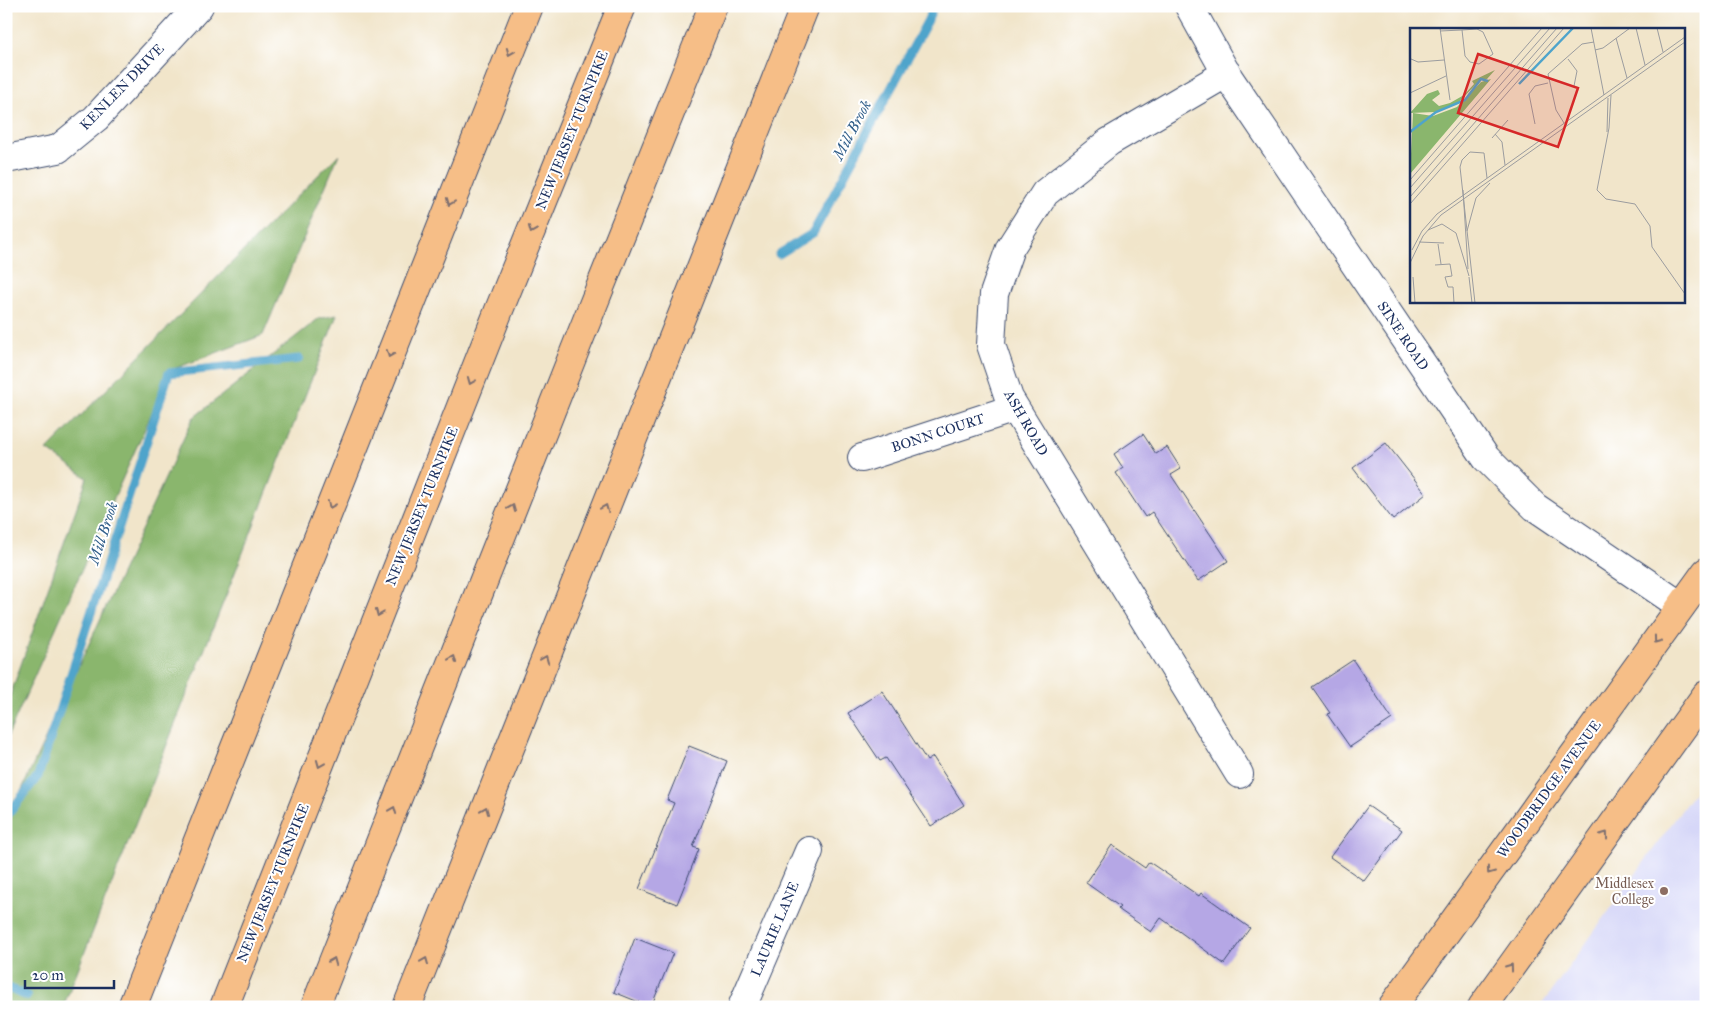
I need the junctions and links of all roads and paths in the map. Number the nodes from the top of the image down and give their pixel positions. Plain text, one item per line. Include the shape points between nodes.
1 (199, 6) edge
2 (528, 6) edge
3 (622, 6) edge
4 (713, 6) edge
5 (805, 6) edge
6 (1189, 6) edge
7 (1227, 73) junction
8 (6, 159) edge
9 (1015, 408) junction
10 (862, 458) dead end
11 (1706, 572) edge
12 (1681, 606) junction
13 (1706, 695) edge
14 (1239, 774) dead end
15 (809, 850) dead end
16 (132, 1007) edge
17 (224, 1007) edge
18 (315, 1007) edge
19 (408, 1007) edge
20 (742, 1007) edge
21 (1392, 1007) edge
22 (1482, 1007) edge

1 - 8 street, KENLEN DRIVE via 96,118 58,150
2 -> 16 main road
3 -> 17 main road, NEW JERSEY TURNPIKE
18 -> 4 main road
19 -> 5 main road
6 - 7 street, SINE ROAD
7 - 9 street, ASH ROAD via 1109,142 1045,193 1010,248 994,294 991,344
7 - 12 street, SINE ROAD via 1486,458 1534,507
9 - 10 street, BONN COURT
9 - 14 street, ASH ROAD
11 - 12 main road, WOODBRIDGE AVENUE
12 -> 21 main road, WOODBRIDGE AVENUE
22 -> 13 main road
15 - 20 street, LAURIE LANE

